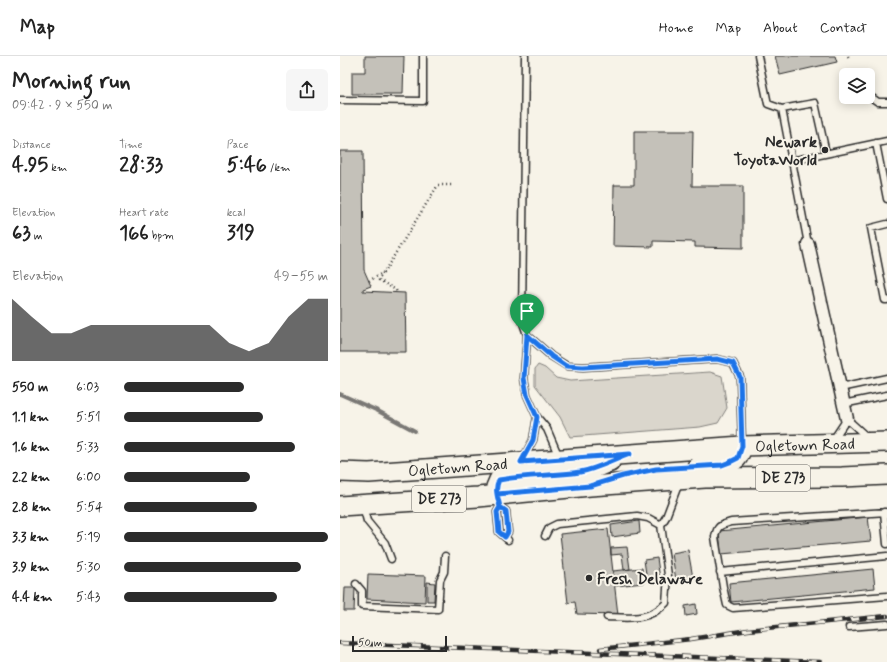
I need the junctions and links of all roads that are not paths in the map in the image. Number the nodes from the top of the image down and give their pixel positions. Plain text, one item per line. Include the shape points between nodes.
1 (423, 56) edge
2 (525, 56) edge
3 (758, 56) edge
4 (340, 100) edge
5 (875, 100) edge
6 (887, 102) edge
7 (782, 109) junction
8 (887, 141) edge
9 (876, 143) junction
10 (826, 153) junction
11 (791, 161) junction
12 (887, 199) edge
13 (887, 224) edge
14 (808, 244) joint
15 (887, 300) edge
16 (527, 335) junction
17 (887, 378) edge
18 (840, 388) junction
19 (887, 395) edge
20 (843, 404) junction
21 (537, 417) junction
22 (847, 419) junction
23 (880, 443) edge
24 (830, 444) junction
25 (742, 446) junction
26 (630, 454) junction
27 (559, 459) junction
28 (521, 462) junction
29 (340, 472) edge
30 (887, 475) edge
31 (680, 480) junction
32 (590, 486) junction
33 (498, 501) junction
34 (362, 504) junction
35 (340, 506) edge
36 (886, 512) edge
37 (661, 525) junction
38 (545, 536) dead end
39 (506, 538) dead end
40 (887, 544) edge
41 (445, 556) dead end
42 (887, 556) edge
43 (391, 559) dead end
44 (720, 572) junction
45 (356, 584) dead end
46 (887, 596) edge
47 (607, 617) dead end
48 (887, 624) edge
49 (849, 627) dead end

1 - 4 lane via 423,101
2 - 16 lane via 522,320
3 - 7 lane via 768,104
5 - 6 lane
7 - 10 lane via 815,102
7 - 11 lane
8 - 9 lane
9 - 10 lane
9 - 12 lane
10 - 11 lane
11 - 14 lane
13 - 15 lane via 871,228
14 - 18 street
16 - 21 lane via 524,378 527,395
16 - 25 lane via 566,366 717,359 733,363 740,377
17 - 18 lane
18 - 20 street
19 - 20 lane
20 - 22 street
21 - 27 lane via 547,429
21 - 28 lane via 533,440
22 - 23 lane
22 - 24 lane
23 - 24 main road, Ogletown Road / DE 273
24 - 25 main road, Ogletown Road / DE 273
25 - 26 main road, Ogletown Road / DE 273
25 - 32 main road via 738,458 722,465 656,469
26 - 27 main road, Ogletown Road / DE 273
26 - 33 main road via 582,472 499,480 496,487
27 - 28 main road, Ogletown Road / DE 273
28 - 29 main road, Ogletown Road / DE 273 via 369,473
30 - 31 main road, Ogletown Road / DE 273
31 - 32 main road, Ogletown Road / DE 273
31 - 37 lane
32 - 33 main road, Ogletown Road / DE 273
33 - 34 main road, Ogletown Road / DE 273
33 - 39 lane via 499,532
34 - 35 main road, Ogletown Road / DE 273
34 - 43 lane via 367,521 385,543
36 - 40 lane
36 - 44 lane via 731,522 721,525 716,530 715,537
37 - 38 lane via 638,516 557,524 549,528
37 - 47 lane via 668,575 666,603 659,611 646,616
41 - 45 lane via 438,609 362,606 362,591
42 - 44 lane
44 - 46 lane via 727,605 733,608
48 - 49 lane

